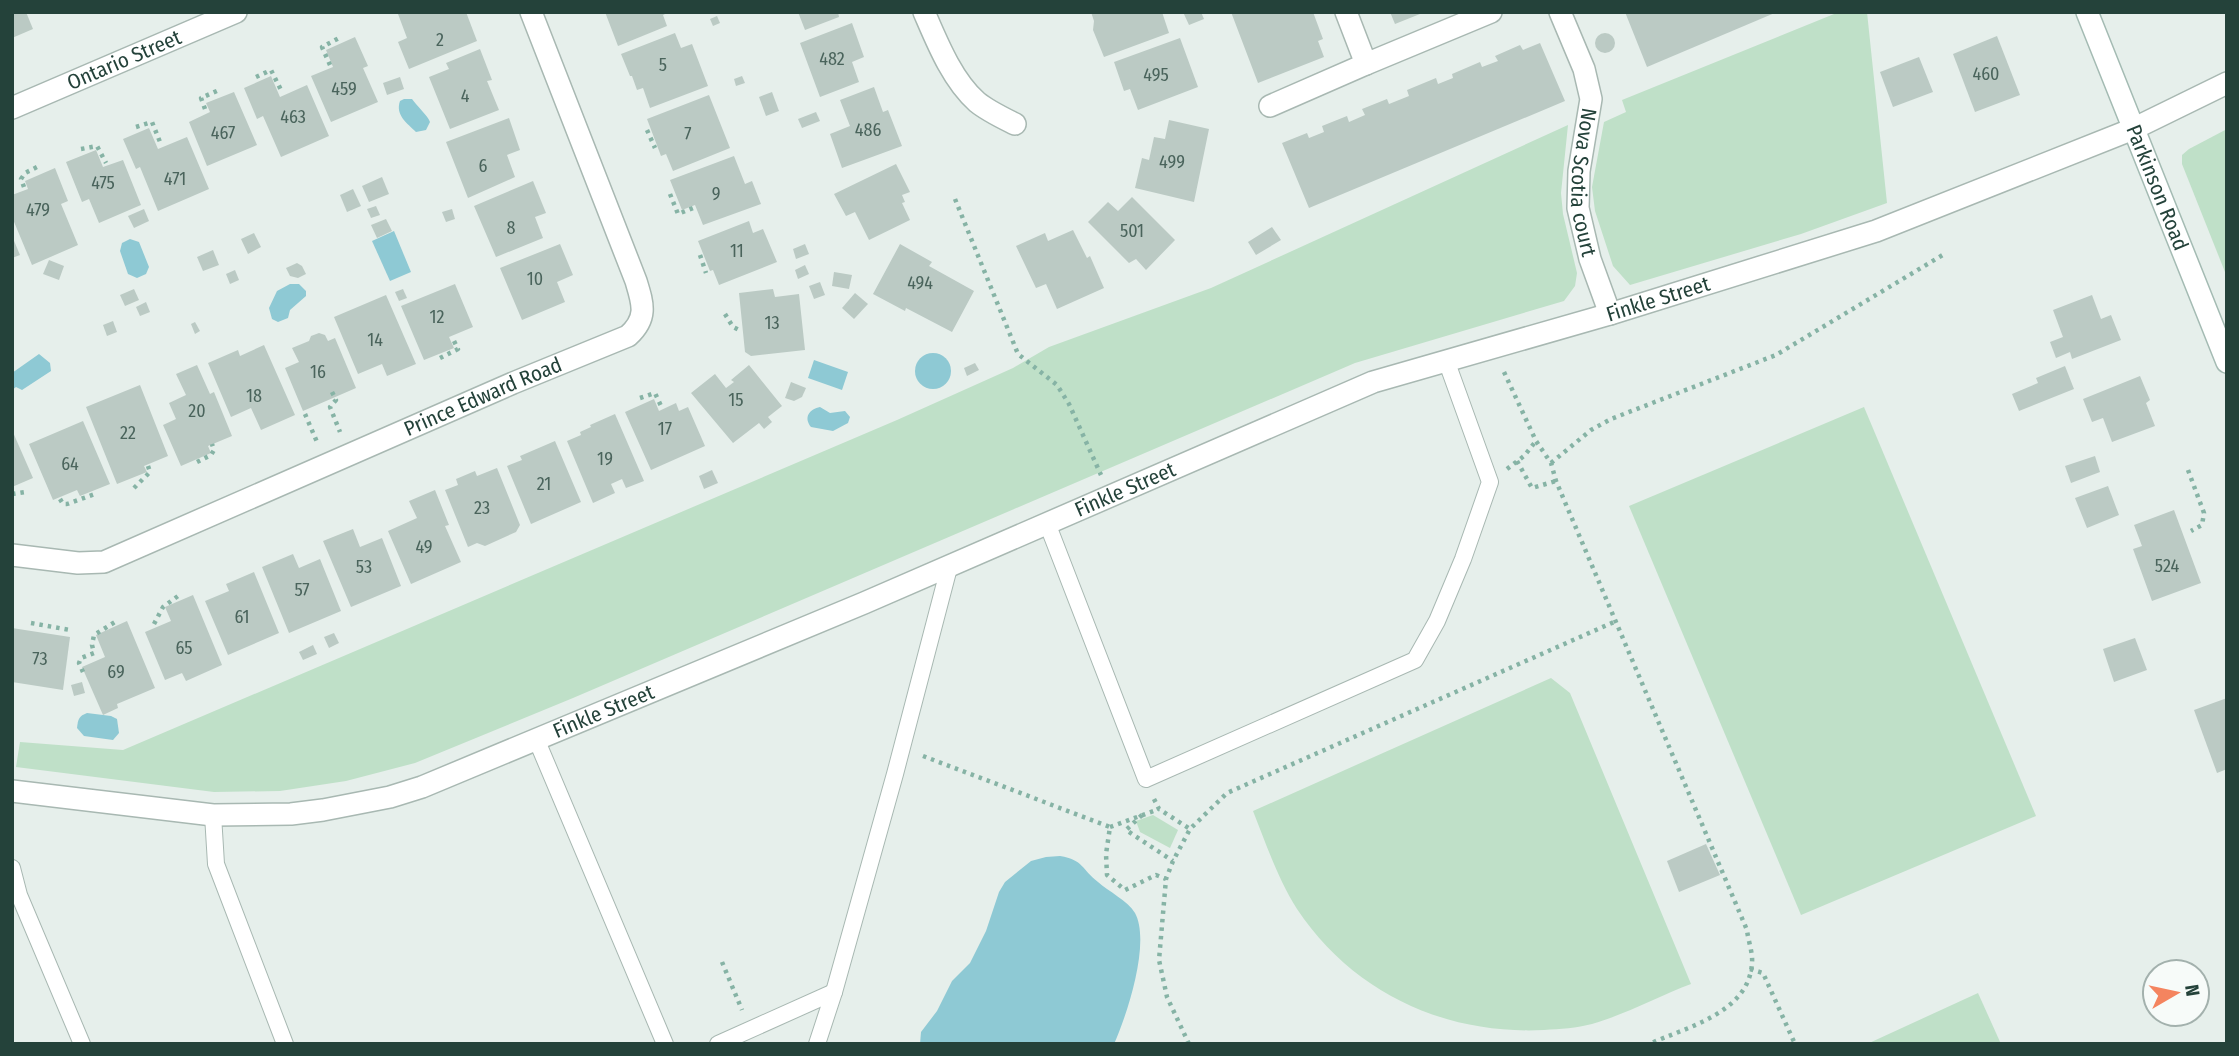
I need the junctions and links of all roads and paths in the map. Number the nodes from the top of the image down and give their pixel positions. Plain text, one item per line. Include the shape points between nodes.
1 (236, 12) edge
2 (531, 12) edge
3 (924, 12) edge
4 (1346, 12) edge
5 (1491, 12) edge
6 (1560, 12) edge
7 (2087, 12) edge
8 (341, 37) dead end
9 (1366, 64) junction
10 (330, 65) dead end
11 (256, 77) dead end
12 (2227, 83) edge
13 (219, 90) dead end
14 (281, 90) dead end
15 (1270, 106) dead end
16 (12, 108) edge
17 (205, 109) dead end
18 (1015, 124) dead end
19 (136, 127) dead end
20 (2133, 129) junction
21 (647, 130) dead end
22 (160, 142) dead end
23 (655, 148) dead end
24 (81, 149) dead end
25 (106, 163) dead end
26 (39, 166) dead end
27 (24, 187) dead end
28 (670, 194) dead end
29 (955, 199) dead end
30 (693, 208) dead end
31 (1946, 253) dead end
32 (700, 256) dead end
33 (706, 273) dead end
34 (725, 313) dead end
35 (1610, 314) junction
36 (741, 331) dead end
37 (453, 339) dead end
38 (440, 358) dead end
39 (1446, 360) junction
40 (2227, 362) edge
41 (1504, 372) dead end
42 (332, 392) dead end
43 (639, 398) dead end
44 (661, 406) dead end
45 (1536, 441) junction
46 (212, 444) dead end
47 (350, 454) junction
48 (197, 462) dead end
49 (1551, 463) junction
50 (148, 466) dead end
51 (2188, 470) dead end
52 (1556, 481) junction
53 (134, 488) dead end
54 (25, 492) dead end
55 (12, 494) edge
56 (95, 494) dead end
57 (1110, 495) junction
58 (60, 499) dead end
59 (1047, 523) junction
60 (2191, 531) dead end
61 (12, 555) edge
62 (950, 564) junction
63 (178, 596) dead end
64 (115, 622) dead end
65 (1614, 622) junction
66 (31, 623) dead end
67 (154, 624) dead end
68 (70, 630) dead end
69 (83, 673) dead end
70 (537, 741) junction
71 (923, 756) dead end
72 (1146, 779) junction
73 (12, 791) edge
74 (1159, 809) junction
75 (1142, 814) junction
76 (213, 815) junction
77 (1110, 827) junction
78 (1190, 829) junction
79 (1173, 861) junction
80 (12, 868) edge
81 (1166, 879) junction
82 (722, 962) dead end
83 (1750, 969) junction
84 (834, 992) junction
85 (751, 1030) junction
86 (82, 1044) edge
87 (285, 1044) edge
88 (665, 1044) edge
89 (718, 1044) edge
90 (817, 1044) edge
91 (1188, 1044) edge
92 (1649, 1044) edge
93 (1795, 1044) edge

1 - 16 street, Ontario Street
2 - 47 street, Prince Edward Road via 636,281 642,317 628,336
3 - 18 street via 967,91
4 - 9 street
5 - 9 street
6 - 35 street, Nova Scotia court via 1591,99 1578,208
7 - 20 street, Parkinson Road
8 - 10 path via 322,47
9 - 15 street
11 - 14 path via 271,70
12 - 20 street, Finkle Street
13 - 17 path via 201,98
19 - 22 path via 152,122
20 - 35 street, Finkle Street via 1876,231
20 - 40 street, Parkinson Road
21 - 23 path
24 - 25 path via 97,146
26 - 27 path via 25,173 21,179
28 - 30 path via 678,214
29 - 57 path via 1018,354 1058,385
31 - 49 path via 1776,355 1591,429
32 - 33 path
34 - 36 path
35 - 39 street, Finkle Street
37 - 38 path via 458,349
39 - 57 street, Finkle Street via 1373,382
39 - 72 lane via 1490,482 1437,621 1415,660
41 - 45 path
42 - 47 path via 335,400 330,407
43 - 44 path via 654,393
45 - 49 path
45 - 52 path via 1517,461 1532,488
46 - 48 path via 211,456
47 - 61 street, Prince Edward Road via 104,562
49 - 52 path
50 - 53 path via 150,472
51 - 60 path via 2204,513 2202,526
52 - 65 path
54 - 55 path
56 - 58 path via 67,504
57 - 59 street, Finkle Street
59 - 62 street, Finkle Street
59 - 72 lane
62 - 70 street, Finkle Street
62 - 84 lane
63 - 67 path via 163,607
64 - 69 path via 94,635 94,653 79,663
65 - 78 path via 1227,793
65 - 83 path via 1746,930
66 - 68 path
70 - 76 street, Finkle Street via 390,797 291,814
70 - 88 lane
71 - 77 path
72 - 74 path
73 - 76 street, Finkle Street
74 - 75 path
74 - 78 path
75 - 77 path
75 - 79 path via 1126,830
76 - 87 lane via 216,864
77 - 81 path via 1107,875 1125,890 1156,875
78 - 79 path
79 - 81 path
80 - 86 lane
81 - 91 path via 1160,960 1167,997
82 - 85 path
83 - 92 path via 1747,985 1726,1009
83 - 93 path via 1763,973
84 - 85 lane
84 - 90 lane
85 - 89 lane

